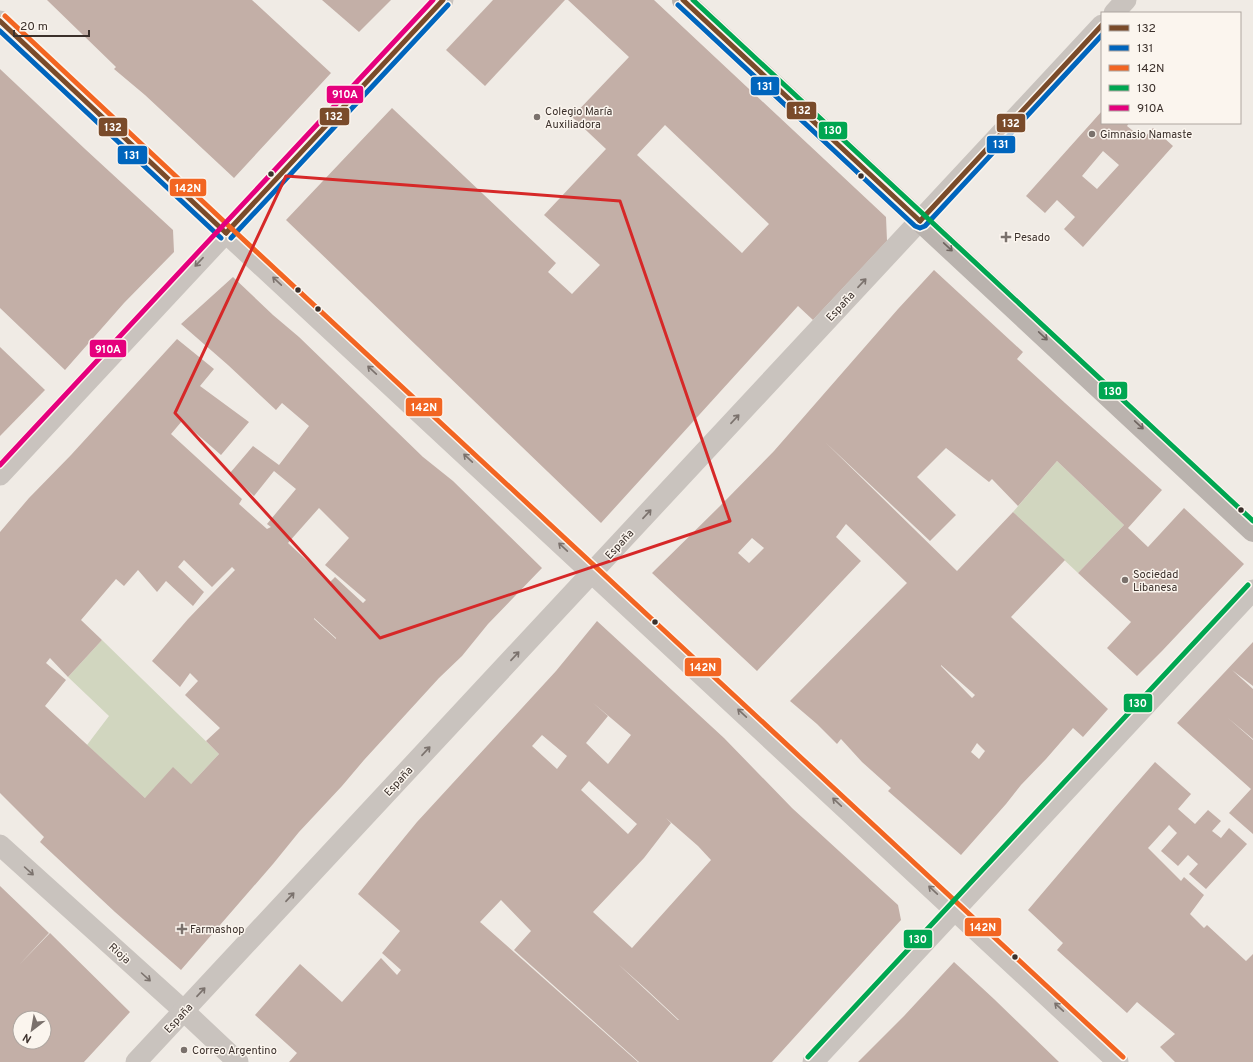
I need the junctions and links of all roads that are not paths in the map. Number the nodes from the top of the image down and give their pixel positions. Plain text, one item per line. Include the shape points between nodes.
1 (443, 0) edge
2 (683, 0) edge
3 (1126, 0) edge
4 (1115, 12) edge
5 (0, 21) edge
6 (1101, 26) edge
7 (920, 221) junction
8 (226, 233) junction
9 (0, 475) edge
10 (1253, 531) edge
11 (591, 573) junction
12 (1253, 590) edge
13 (0, 845) edge
14 (954, 910) junction
15 (184, 1011) junction
16 (136, 1062) edge
17 (238, 1062) edge
18 (813, 1062) edge
19 (1118, 1062) edge

1 - 8 street
2 - 7 main road
3 - 4 street
5 - 8 street
6 - 7 street, España
7 -> 10 main road
11 -> 7 street, España
8 -> 9 street
11 -> 8 street
14 -> 11 street
15 -> 11 street, España
12 - 14 street
13 -> 15 street, Rioja
14 - 18 street
19 -> 14 street
15 - 16 street, España
15 - 17 street, Rioja

